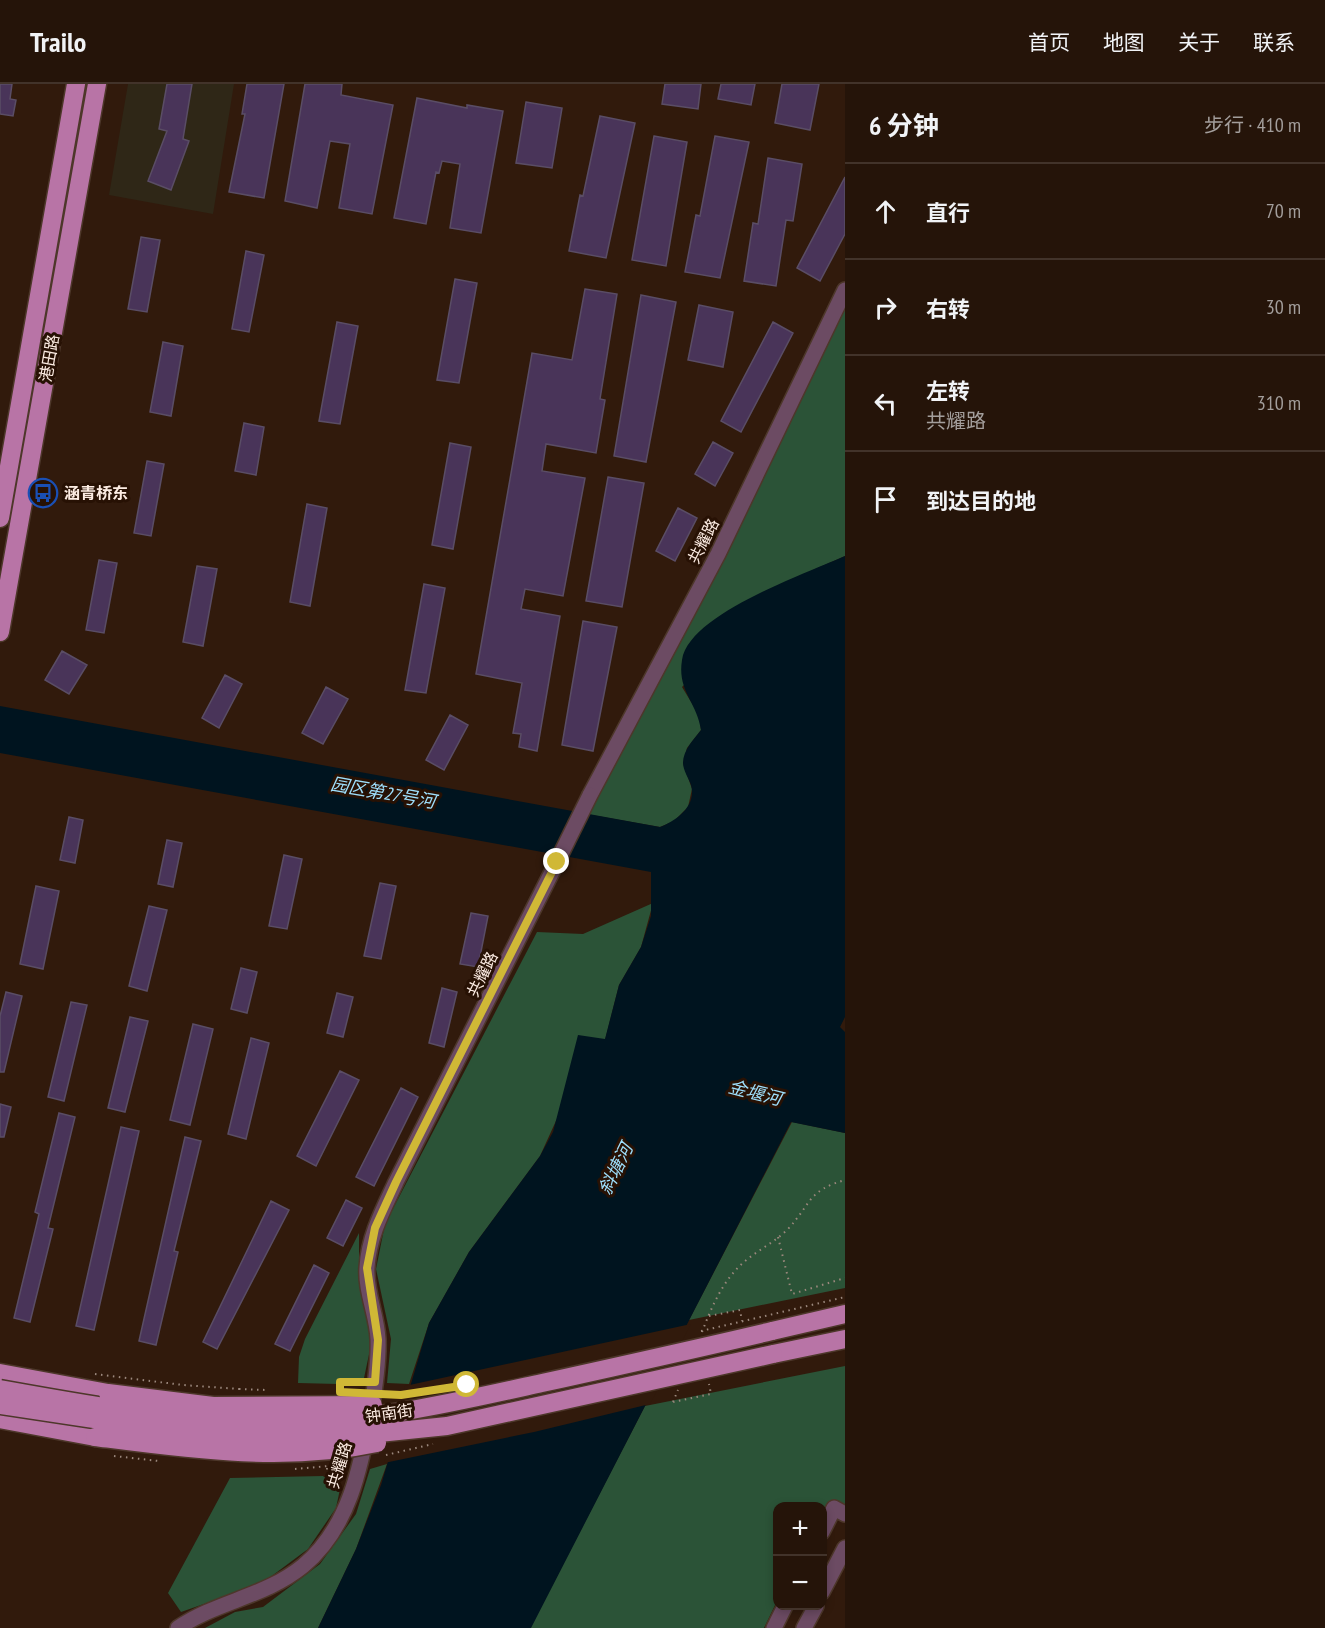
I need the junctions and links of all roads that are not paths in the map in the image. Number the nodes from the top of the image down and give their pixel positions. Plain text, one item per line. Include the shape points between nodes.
1 (76, 84) edge
2 (98, 84) edge
3 (845, 290) edge
4 (0, 518) edge
5 (0, 632) edge
6 (845, 1314) edge
7 (845, 1338) edge
8 (0, 1373) edge
9 (0, 1389) edge
10 (450, 1404) junction
11 (0, 1405) edge
12 (0, 1419) edge
13 (447, 1426) junction
14 (845, 1514) edge
15 (827, 1522) edge
16 (845, 1548) edge
17 (827, 1582) edge
18 (783, 1610) edge
19 (813, 1610) edge
20 (178, 1628) edge
21 (774, 1628) edge
22 (804, 1628) edge

1 - 4 main road, 港田路
2 - 5 main road, 港田路
3 - 20 street, 共耀路, bridge via 718,554 590,795 375,1228 367,1279 378,1340 373,1388 358,1474 332,1533 304,1565 264,1591 209,1609
6 - 10 main road, 钟南街, bridge via 769,1323
7 - 13 main road, 钟南街, bridge
8 - 10 main road, bridge via 108,1393 213,1406
9 - 10 main road, 钟南街, bridge via 140,1414 232,1422 341,1419
11 - 13 main road, 钟南街, bridge via 164,1432 240,1438 339,1437
12 - 13 main road, bridge via 95,1437 204,1450 294,1452 348,1449
14 - 15 street via 834,1508
16 - 17 street
18 - 21 street
19 - 22 street

